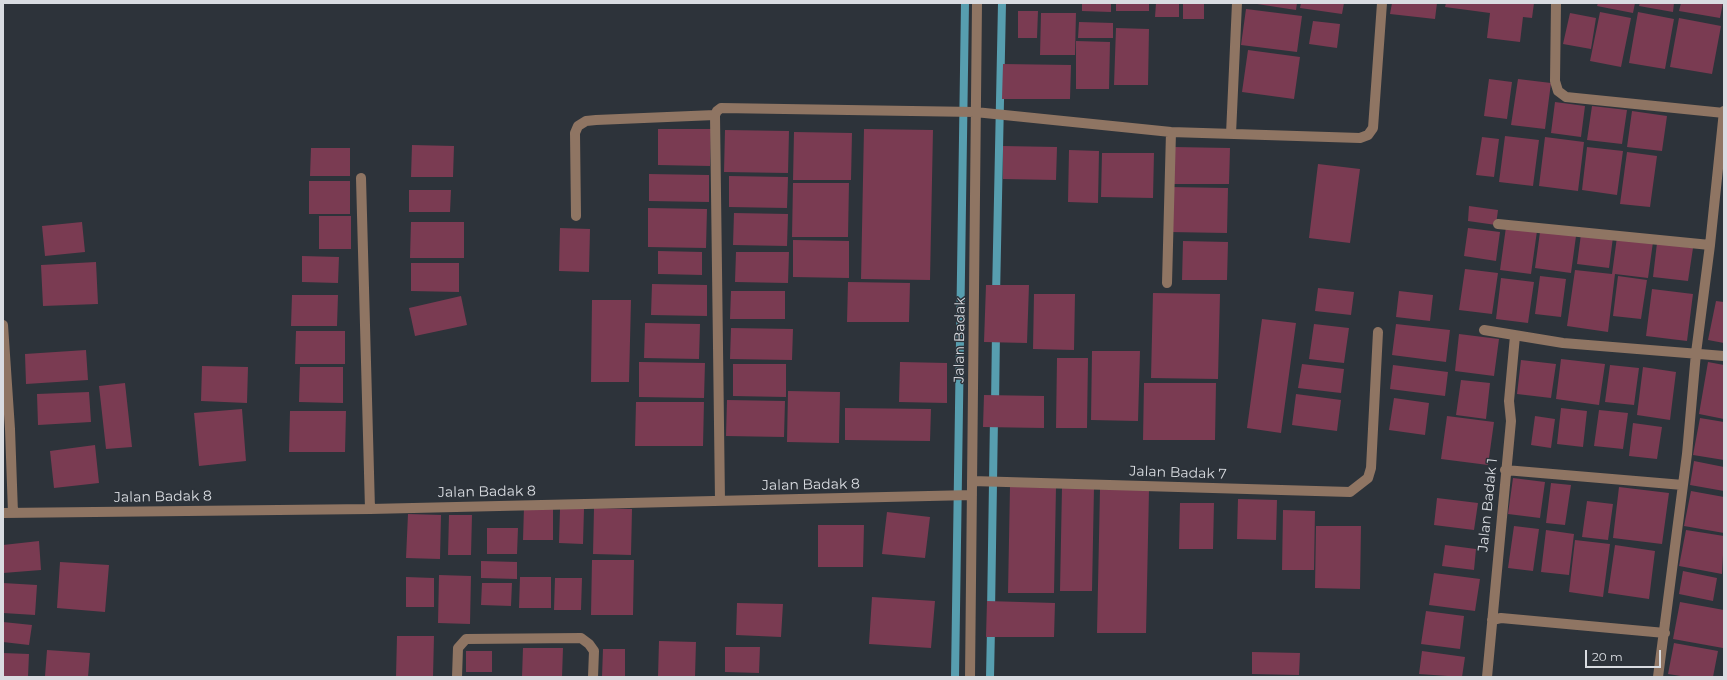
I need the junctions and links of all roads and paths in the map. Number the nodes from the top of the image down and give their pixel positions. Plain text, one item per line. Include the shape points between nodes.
1 (977, 3) edge
2 (1238, 3) edge
3 (1382, 3) edge
4 (1556, 3) edge
5 (975, 112) junction
6 (1724, 113) edge
7 (715, 115) junction
8 (1171, 132) junction
9 (1231, 134) junction
10 (361, 178) dead end
11 (576, 216) dead end
12 (1498, 224) dead end
13 (1710, 245) junction
14 (1167, 283) dead end
15 (3, 325) edge
16 (1484, 330) dead end
17 (1378, 332) dead end
18 (1516, 336) junction
19 (1696, 353) junction
20 (1724, 356) edge
21 (1506, 470) junction
22 (972, 481) junction
23 (1683, 485) junction
24 (972, 495) junction
25 (720, 501) junction
26 (370, 509) junction
27 (8, 513) edge
28 (1492, 620) junction
29 (1665, 632) junction
30 (457, 677) edge
31 (593, 677) edge
32 (970, 677) edge
33 (1487, 677) edge
34 (1658, 677) edge

1 - 5 street, Jalan Badak
2 - 9 street
3 - 9 street via 1373,128 1368,135 1360,138
4 - 6 street via 1555,80 1558,90 1566,97
5 - 7 street via 721,108
5 - 8 street
5 - 22 street, Jalan Badak
6 - 13 street
7 - 11 street via 591,120 578,126 575,133
7 - 25 street
8 - 9 street
8 - 14 street
10 - 26 street
12 - 13 street
13 - 19 street
15 - 27 street via 10,429
16 - 18 street
17 - 22 street, Jalan Badak 7 via 1371,468 1368,478 1350,492
18 - 19 street via 1563,343
18 - 21 street, Jalan Badak 1 via 1509,401 1511,421
19 - 20 street
19 - 23 street
21 - 23 street
21 - 28 street, Jalan Badak 1
22 - 24 street, Jalan Badak
23 - 29 street
24 - 25 street, Jalan Badak 8
24 - 32 street, Jalan Badak
25 - 26 street, Jalan Badak 8
26 - 27 street, Jalan Badak 8
28 - 29 street via 1501,618
28 - 33 street, Jalan Badak 1
29 - 34 street
30 - 31 street via 458,648 466,639 581,638 594,651

